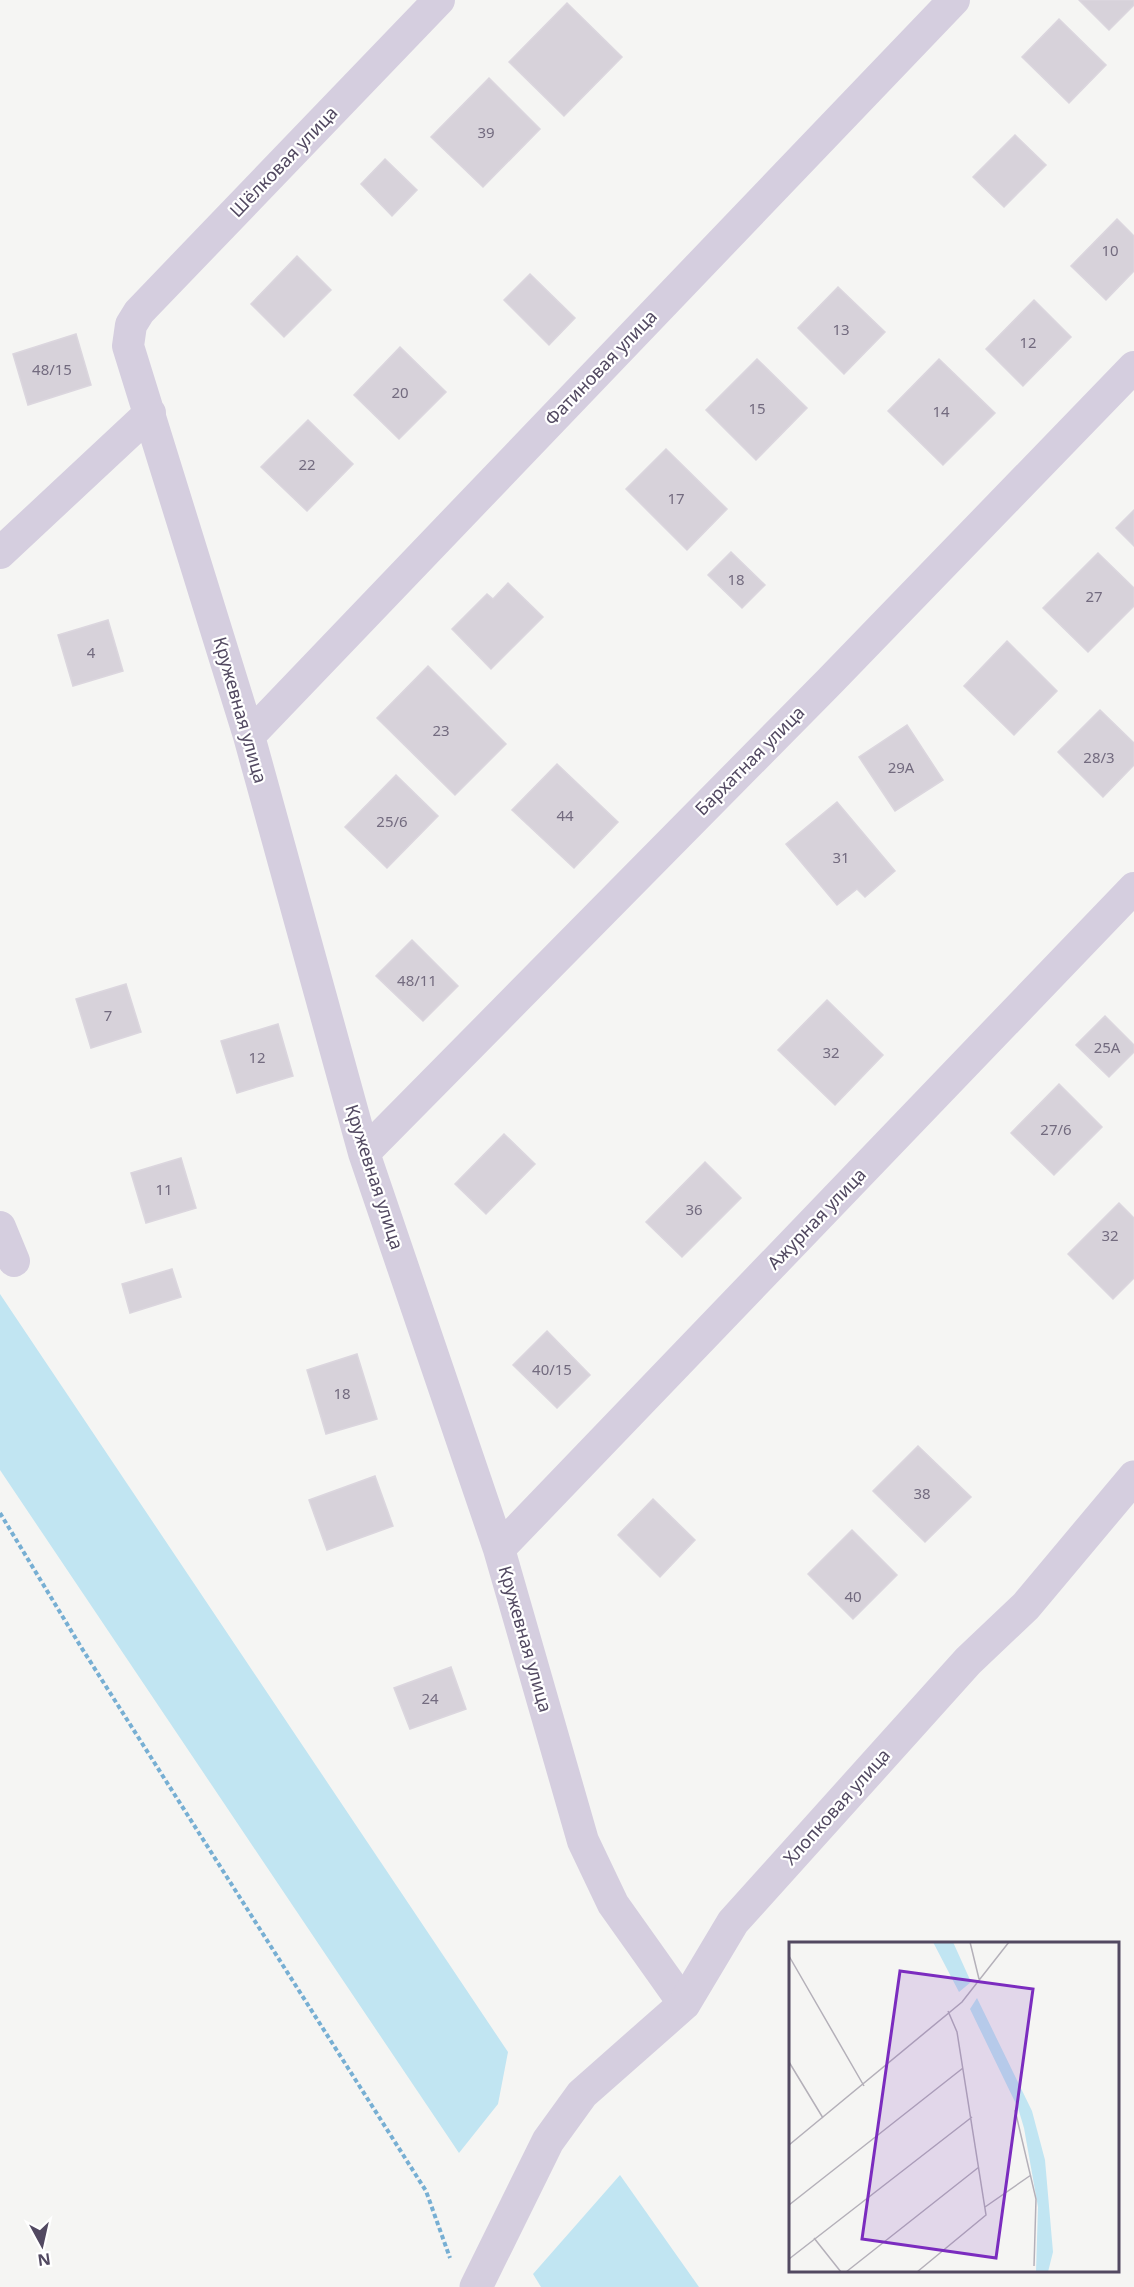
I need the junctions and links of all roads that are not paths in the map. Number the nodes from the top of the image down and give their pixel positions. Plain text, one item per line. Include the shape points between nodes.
1 (439, 0) edge
2 (954, 0) edge
3 (131, 325) joint
4 (1134, 367) edge
5 (150, 413) junction
6 (0, 553) edge
7 (249, 736) junction
8 (1134, 888) edge
9 (364, 1154) junction
10 (0, 1227) edge
11 (14, 1261) dead end
12 (1134, 1477) edge
13 (499, 1549) junction
14 (684, 2004) junction
15 (465, 2276) edge

1 - 3 street, Шёлковая улица via 139,312
2 - 7 street, Фатиновая улица
3 - 5 street, Кружевная улица via 129,346
4 - 9 street, Бархатная улица
5 - 6 street
5 - 7 street, Кружевная улица
7 - 9 street, Кружевная улица
8 - 13 street, Ажурная улица
9 - 13 street, Кружевная улица
10 - 11 street
12 - 14 street, Хлопковая улица via 1026,1606 968,1661 733,1922
13 - 14 street, Кружевная улица via 583,1841 613,1904
14 - 15 street, Хлопковая улица via 582,2094

